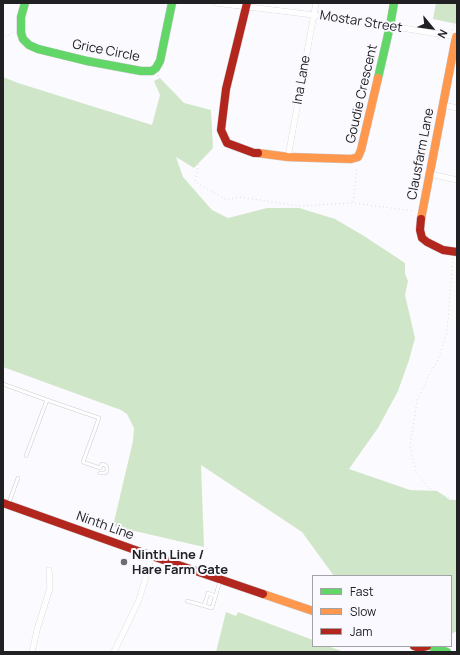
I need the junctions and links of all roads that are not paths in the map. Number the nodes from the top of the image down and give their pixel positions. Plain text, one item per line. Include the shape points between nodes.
1 (25, 3) edge
2 (172, 3) edge
3 (216, 3) edge
4 (316, 3) edge
5 (394, 3) edge
6 (246, 5) edge
7 (314, 15) junction
8 (390, 26) junction
9 (454, 37) edge
10 (443, 105) junction
11 (457, 108) edge
12 (288, 156) junction
13 (430, 174) junction
14 (457, 180) edge
15 (456, 252) edge
16 (3, 384) edge
17 (47, 400) junction
18 (26, 456) dead end
19 (100, 471) dead end
20 (18, 478) dead end
21 (6, 504) edge
22 (152, 556) junction
23 (49, 570) dead end
24 (220, 579) junction
25 (215, 596) junction
26 (187, 601) dead end
27 (204, 606) junction
28 (312, 611) edge
29 (433, 647) edge
30 (115, 651) edge
31 (32, 652) edge
32 (447, 652) edge

1 - 2 street, Grice Circle via 21,17 21,33 29,45 87,60 152,71 160,61
3 - 6 street, Mostar Street
4 - 7 street, Ina Lane
5 - 8 street, Goudie Crescent
6 - 7 street, Mostar Street
6 - 12 street, Goudie Crescent via 226,89 221,130 228,143 254,153
7 - 8 street, Mostar Street
7 - 12 street, Ina Lane
8 - 9 street, Mostar Street
8 - 12 street, Goudie Crescent via 358,157 351,159
9 - 10 street, Clausfarm Lane
10 - 11 street
10 - 13 street, Clausfarm Lane
13 - 14 street
13 - 15 street, Clausfarm Lane via 422,212 422,238 443,250
16 - 17 lane
17 - 18 lane
17 - 19 lane via 99,418 83,462
20 - 21 lane
21 - 22 street, Ninth Line
22 - 24 street, Ninth Line
22 - 30 street via 139,600
23 - 31 street via 50,588
24 - 25 lane
24 - 28 street, Ninth Line
25 - 27 lane via 212,608
25 - 27 lane via 208,593
26 - 27 lane
29 - 32 street

